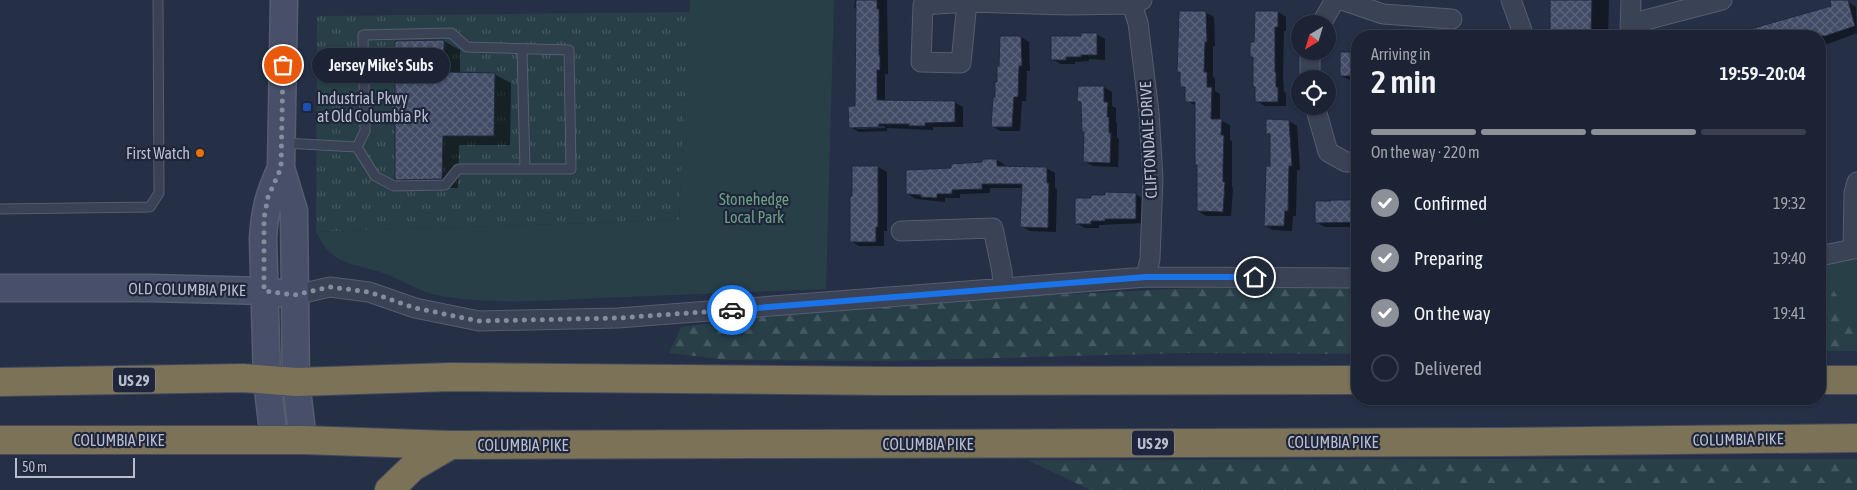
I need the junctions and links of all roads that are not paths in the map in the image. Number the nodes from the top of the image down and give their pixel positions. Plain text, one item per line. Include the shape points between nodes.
1 (158, 0) edge
2 (284, 0) edge
3 (1335, 0) edge
4 (1342, 0) edge
5 (1511, 0) edge
6 (1630, 0) edge
7 (1722, 0) edge
8 (967, 1) edge
9 (1137, 2) edge
10 (1326, 15) edge
11 (1452, 19) dead end
12 (1522, 30) edge
13 (1630, 30) edge
14 (522, 49) junction
15 (1318, 115) edge
16 (281, 143) junction
17 (357, 147) junction
18 (1351, 162) edge
19 (281, 168) junction
20 (525, 169) junction
21 (1857, 182) edge
22 (0, 210) edge
23 (902, 231) dead end
24 (1826, 255) edge
25 (1146, 277) junction
26 (1351, 278) edge
27 (1003, 287) junction
28 (0, 288) edge
29 (264, 291) junction
30 (295, 295) junction
31 (267, 380) junction
32 (1351, 380) edge
33 (1826, 380) edge
34 (1857, 380) edge
35 (0, 382) edge
36 (296, 382) junction
37 (1857, 438) edge
38 (0, 440) edge
39 (274, 440) junction
40 (303, 440) junction
41 (450, 445) junction
42 (389, 490) edge

1 - 22 lane via 159,194 150,207
2 - 16 street
3 - 10 street
4 - 11 street via 1383,14
5 - 12 street
6 - 13 street
7 - 13 street
8 - 9 street via 1068,6
9 - 25 street, CLIFTONDALE DRIVE via 1153,178 1150,259
14 - 17 lane via 467,47 451,33 363,35 365,131
14 - 20 lane
14 - 20 lane via 569,50 571,169
15 - 18 street via 1328,152
16 - 17 lane
16 - 19 street
17 - 20 lane via 374,176 394,186 446,185 458,168
19 - 29 street via 268,197 264,218
19 - 30 street via 294,211
21 - 24 street via 1853,249
23 - 27 street via 993,228
25 - 26 street, OLD COLUMBIA PIKE
25 - 27 street, OLD COLUMBIA PIKE
27 - 30 street, OLD COLUMBIA PIKE via 618,318 479,321 415,308 369,292 330,287
28 - 29 street, OLD COLUMBIA PIKE
29 - 30 street, OLD COLUMBIA PIKE
29 - 31 street
30 - 36 street
31 - 35 highway, US 29
31 - 36 highway, US 29
31 - 39 street
32 - 36 highway, US 29 via 880,381 451,377
33 - 34 highway
36 - 40 street
37 - 41 highway, COLUMBIA PIKE / US 29
38 - 39 highway, COLUMBIA PIKE / US 29
39 - 40 highway, COLUMBIA PIKE / US 29
40 - 41 highway, COLUMBIA PIKE / US 29
41 - 42 highway via 413,467

